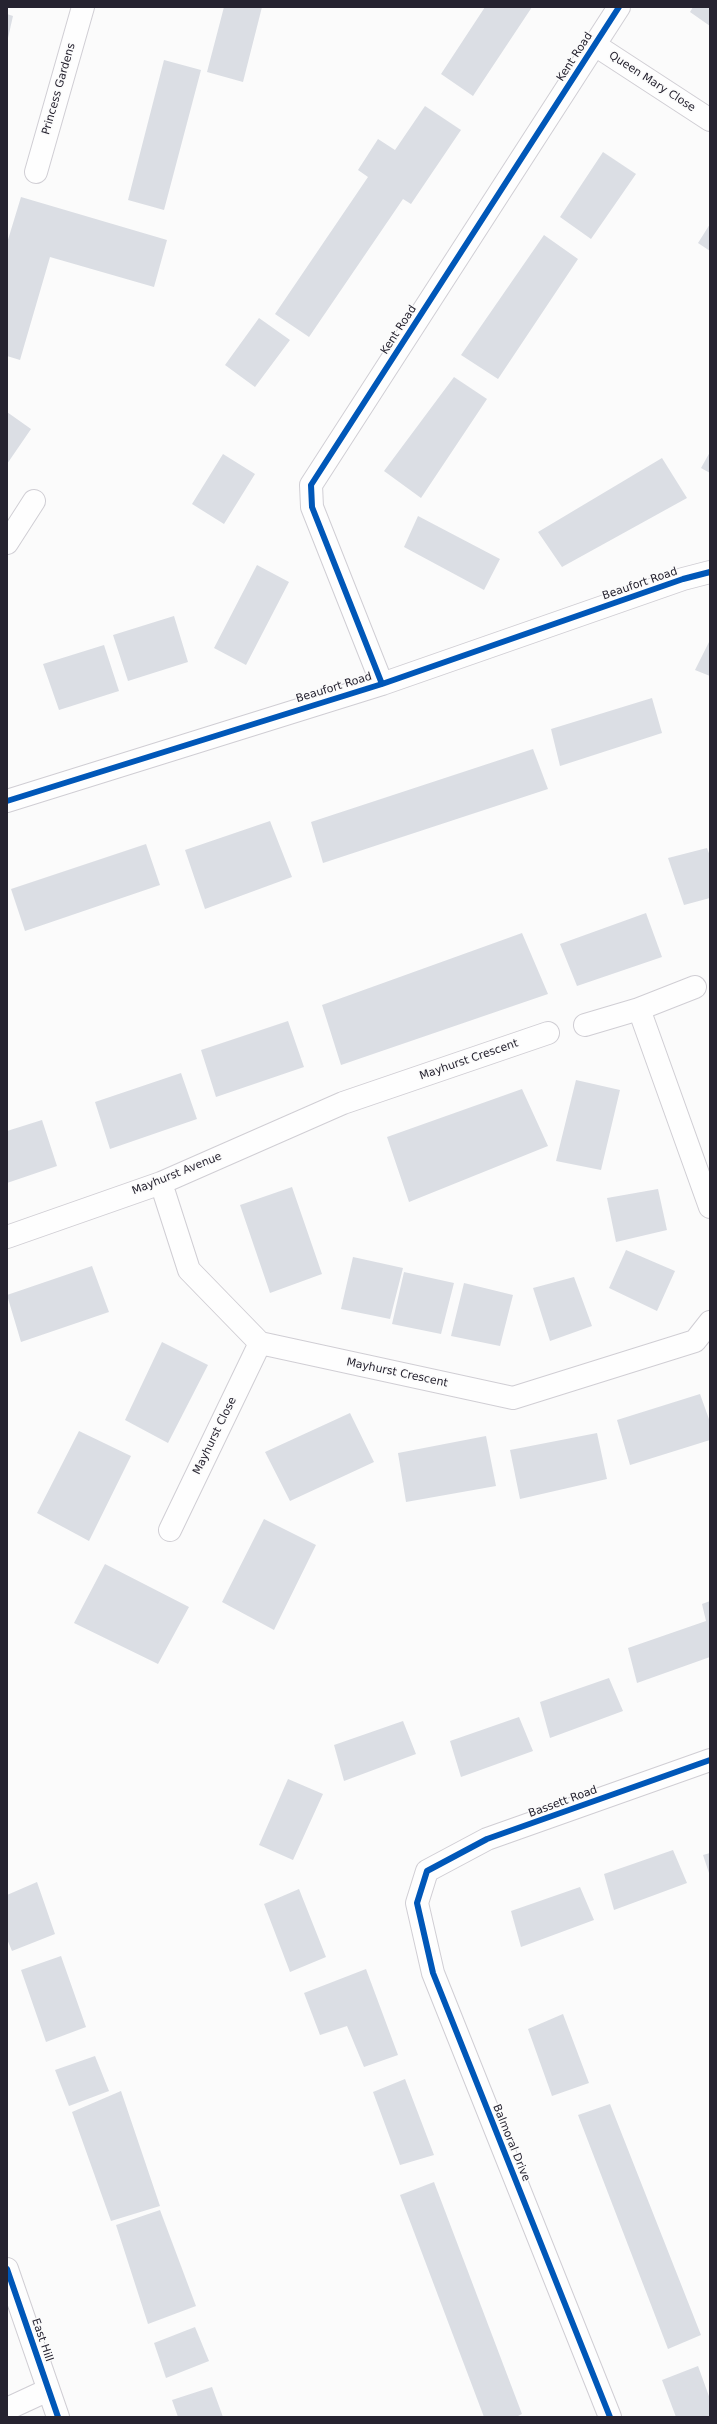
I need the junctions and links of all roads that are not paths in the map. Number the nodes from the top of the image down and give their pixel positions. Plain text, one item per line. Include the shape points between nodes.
1 (83, 7) edge
2 (619, 7) edge
3 (595, 45) junction
4 (710, 120) edge
5 (36, 172) dead end
6 (34, 501) dead end
7 (7, 542) edge
8 (710, 572) edge
9 (382, 684) junction
10 (7, 802) edge
11 (695, 987) dead end
12 (639, 1009) junction
13 (584, 1025) dead end
14 (548, 1033) dead end
15 (344, 1103) joint
16 (161, 1183) junction
17 (710, 1207) edge
18 (7, 1237) edge
19 (710, 1322) edge
20 (260, 1343) junction
21 (170, 1530) dead end
22 (710, 1760) edge
23 (427, 1871) joint
24 (7, 2269) edge
25 (48, 2390) junction
26 (7, 2409) edge
27 (58, 2417) edge
28 (610, 2417) edge

1 - 5 street, Princess Gardens
2 - 3 street, Kent Road
3 - 4 street, Queen Mary Close
3 - 9 street, Kent Road via 311,485 312,507
6 - 7 street
8 - 9 street, Beaufort Road via 683,579
9 - 10 street, Beaufort Road
11 - 12 street
12 - 13 street
12 - 17 street
14 - 15 street, Mayhurst Crescent
15 - 16 street, Mayhurst Avenue
16 - 18 street, Mayhurst Avenue
16 - 20 street via 189,1270
19 - 20 street, Mayhurst Crescent via 695,1341 513,1398
20 - 21 street, Mayhurst Close
22 - 23 street, Bassett Road via 487,1839
23 - 28 street, Balmoral Drive via 417,1903 433,1973
24 - 25 street, East Hill
25 - 26 street
25 - 27 street, East Hill

